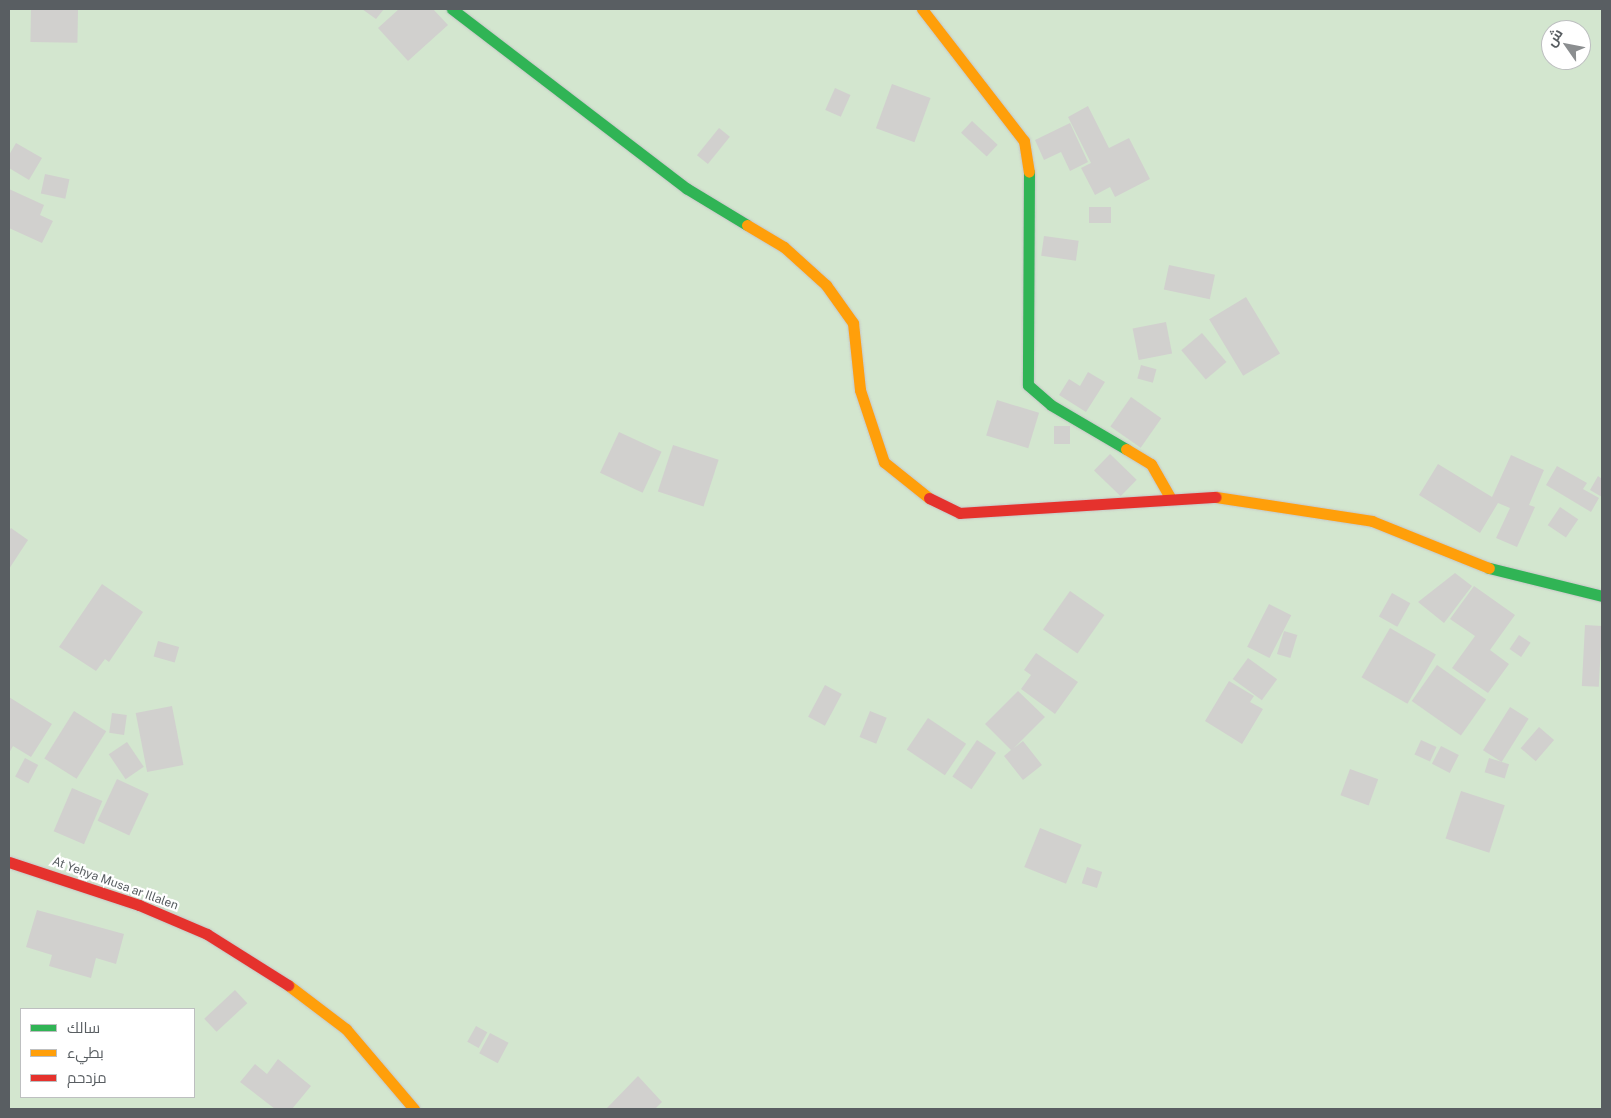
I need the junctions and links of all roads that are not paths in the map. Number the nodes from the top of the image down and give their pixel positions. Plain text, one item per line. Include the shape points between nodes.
1 (452, 9) edge
2 (922, 9) edge
3 (1171, 499) junction
4 (1602, 596) edge
5 (9, 862) edge
6 (414, 1109) edge

1 - 3 street via 686,188 784,247 826,285 853,323 860,390 884,462 918,493 960,513
2 - 3 street via 1024,141 1030,175 1026,217 1028,385 1051,406 1151,464
3 - 4 street via 1209,496 1372,521 1488,568
5 - 6 street, At Yeḥya Musa ar Illalen via 139,905 207,934 298,990 346,1029

